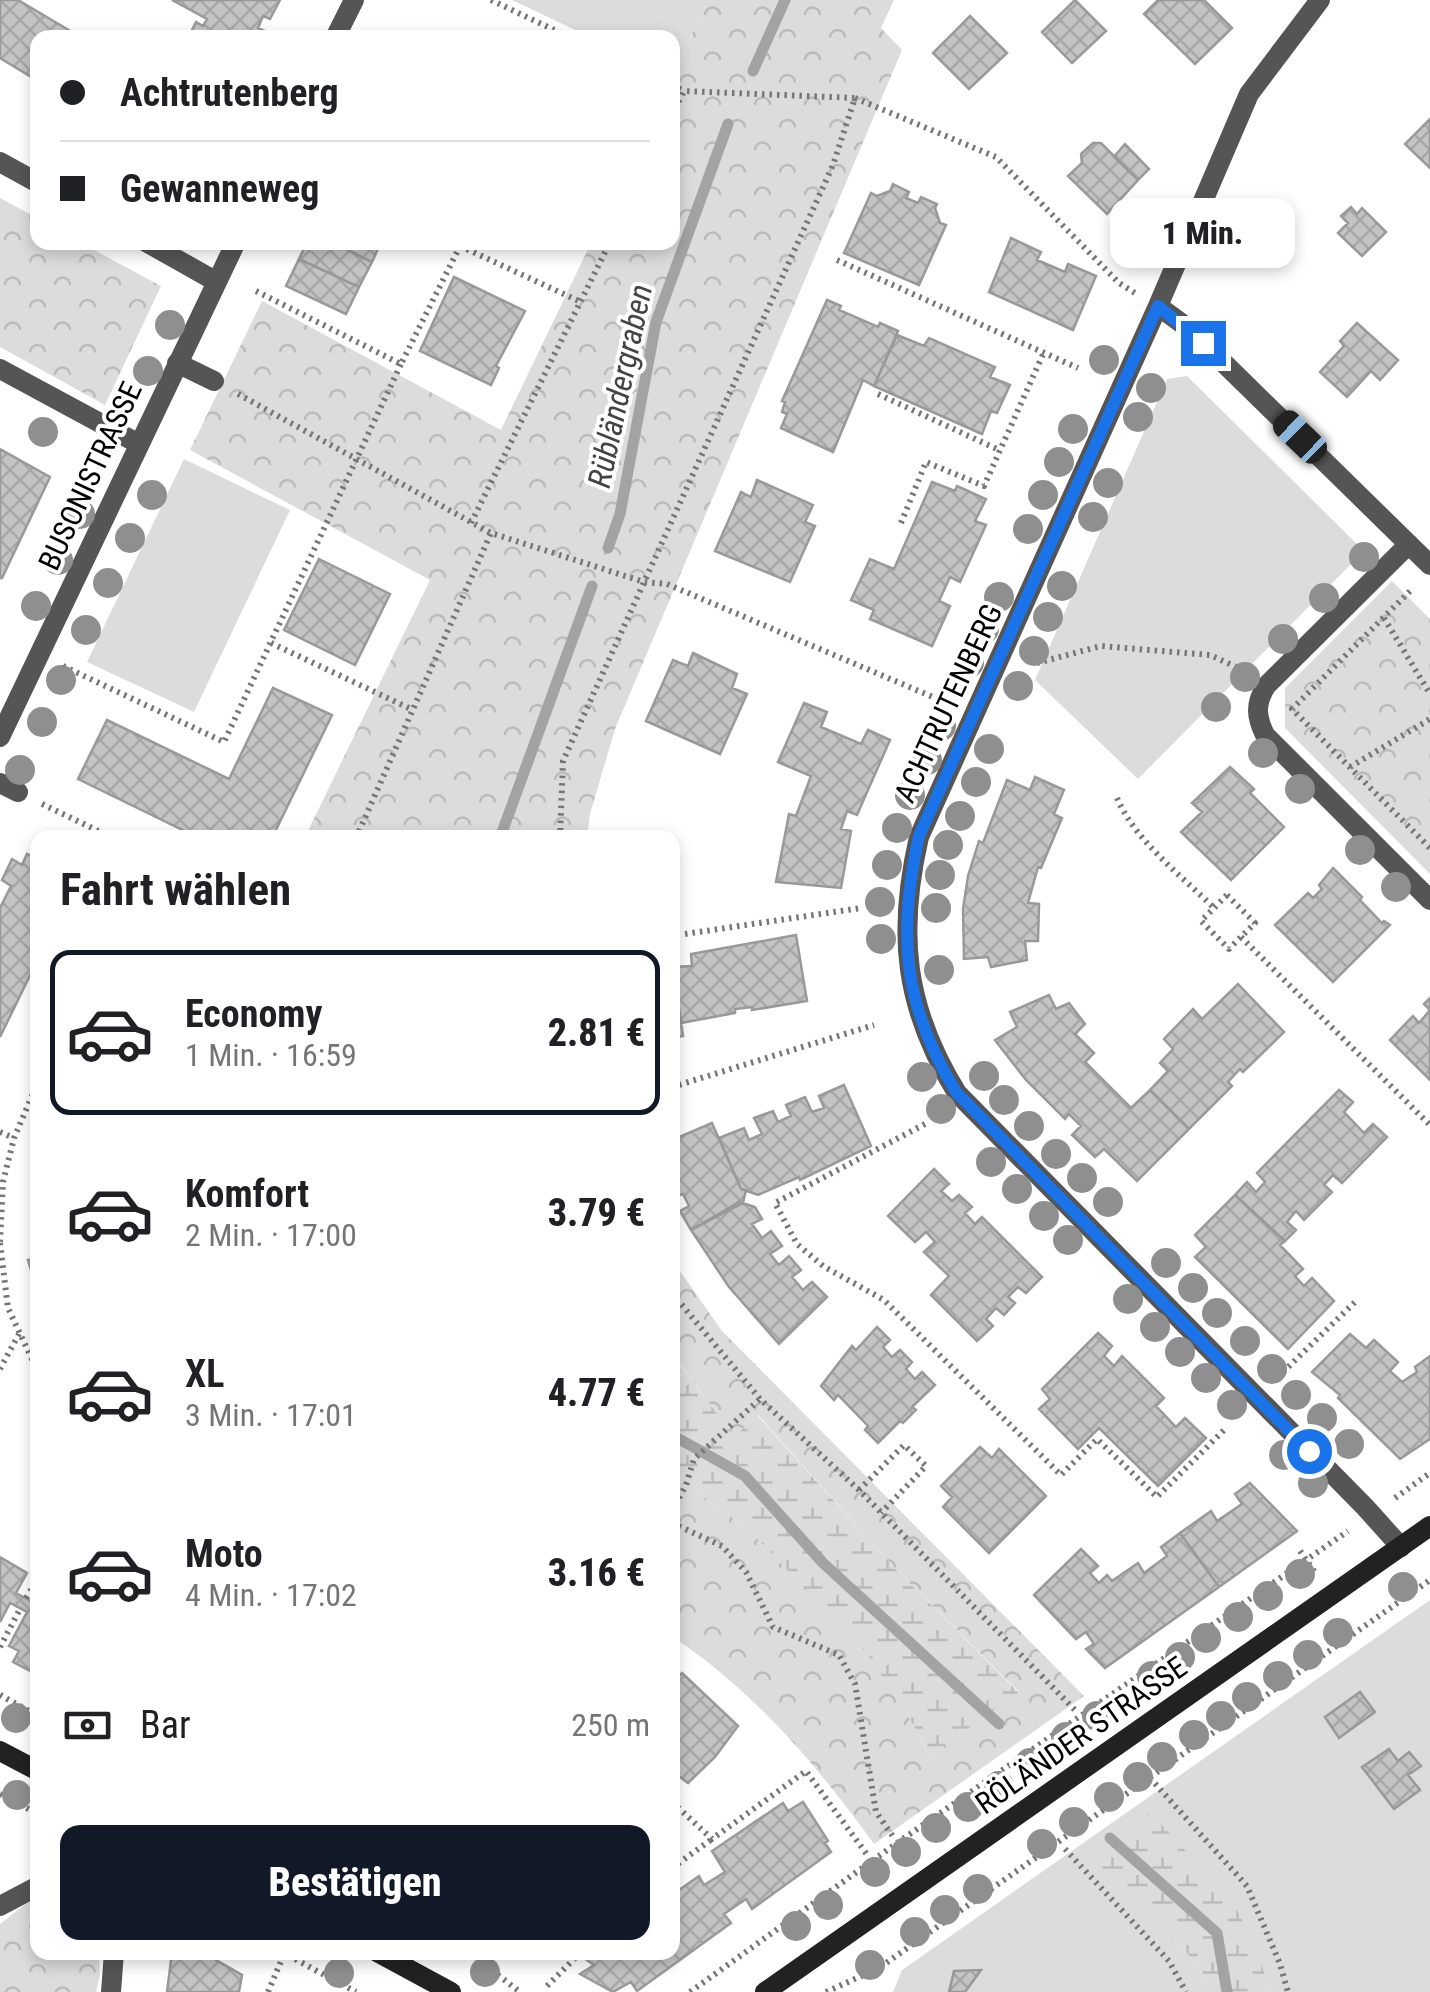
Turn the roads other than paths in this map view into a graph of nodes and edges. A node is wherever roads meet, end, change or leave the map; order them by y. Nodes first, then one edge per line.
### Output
1 (354, 0) edge
2 (1320, 0) edge
3 (340, 30) edge
4 (0, 162) edge
5 (30, 178) edge
6 (160, 250) edge
7 (232, 250) edge
8 (216, 282) junction
9 (1158, 306) junction
10 (177, 363) junction
11 (0, 369) edge
12 (214, 380) road end
13 (139, 444) junction
14 (1409, 544) junction
15 (1430, 564) edge
16 (0, 736) edge
17 (1430, 900) edge
18 (1430, 1526) edge
19 (1400, 1547) junction
20 (0, 1751) edge
21 (30, 1766) edge
22 (30, 1890) edge
23 (0, 1906) edge
24 (114, 1960) edge
25 (392, 1960) edge
26 (112, 1992) edge
27 (451, 1992) edge
28 (765, 1992) edge

1 - 3 street
2 - 9 street, ACHTRUTENBERG
4 - 5 street
6 - 8 street
7 - 8 street, BUSONISTRASSE
8 - 10 street, BUSONISTRASSE
9 - 14 street
9 - 19 street, ACHTRUTENBERG
10 - 12 street
10 - 13 street, BUSONISTRASSE
11 - 13 street
13 - 16 street, BUSONISTRASSE
14 - 15 street
14 - 17 street
18 - 19 street, RÖLÄNDER STRASSE
19 - 28 street, RÖLÄNDER STRASSE
20 - 21 street
22 - 23 street
24 - 26 street
25 - 27 street

